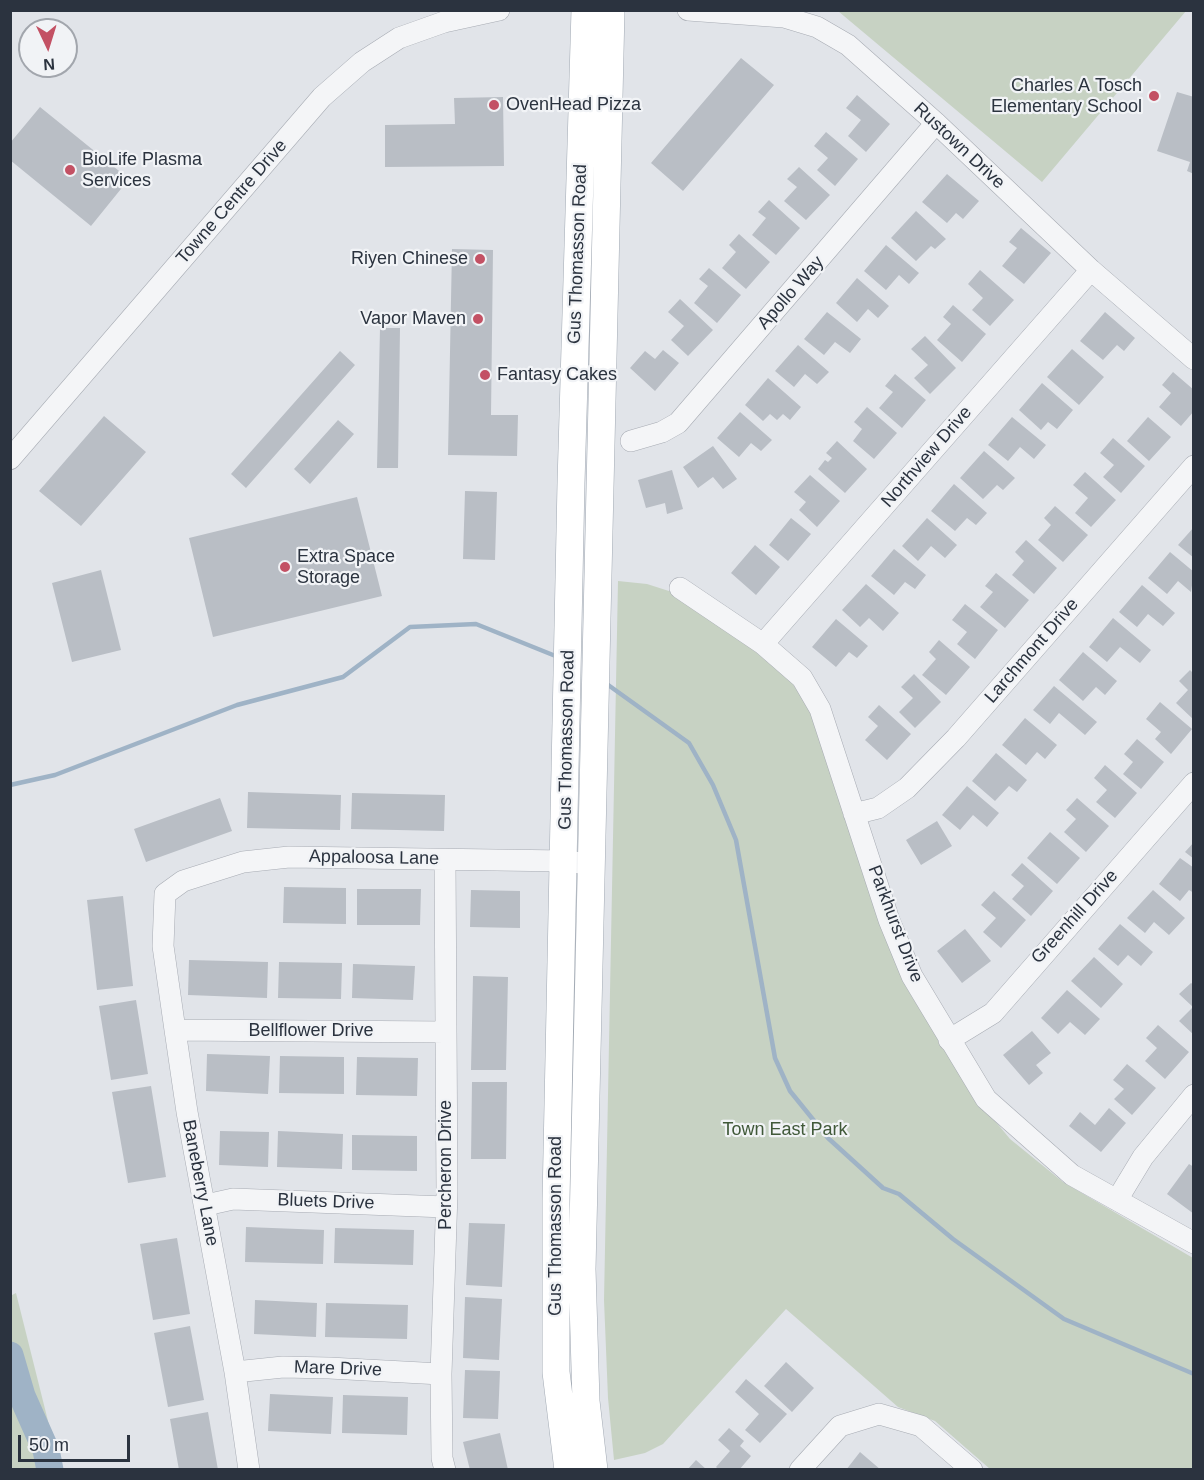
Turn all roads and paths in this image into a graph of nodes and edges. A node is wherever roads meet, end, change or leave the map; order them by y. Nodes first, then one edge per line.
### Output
1 (499, 10) edge
2 (585, 10) edge
3 (612, 10) edge
4 (688, 10) edge
5 (936, 123) junction
6 (1091, 270) junction
7 (576, 330) junction
8 (603, 331) junction
9 (1194, 359) edge
10 (631, 441) dead end
11 (10, 459) edge
12 (1194, 466) edge
13 (680, 588) dead end
14 (763, 644) junction
15 (1194, 783) edge
16 (854, 814) junction
17 (445, 860) junction
18 (577, 862) junction
19 (165, 894) joint
20 (175, 1030) junction
21 (446, 1032) junction
22 (949, 1040) junction
23 (1194, 1095) edge
24 (1117, 1200) junction
25 (206, 1205) junction
26 (447, 1207) junction
27 (1194, 1243) edge
28 (235, 1372) junction
29 (441, 1374) junction
30 (249, 1470) edge
31 (444, 1470) edge
32 (567, 1470) edge
33 (594, 1470) edge
34 (800, 1470) edge
35 (972, 1470) edge

1 - 11 street, Towne Centre Drive
2 - 7 main road, Gus Thomasson Road
3 - 8 main road, Gus Thomasson Road
4 - 5 street, Rustown Drive
5 - 6 street, Rustown Drive
5 - 10 street, Apollo Way
6 - 9 street, Rustown Drive
6 - 14 street, Northview Drive
7 - 8 main road
7 - 18 main road, Gus Thomasson Road
8 - 18 main road, Gus Thomasson Road
12 - 16 street, Larchmont Drive
13 - 14 street, Parkhurst Drive
14 - 16 street, Parkhurst Drive
15 - 22 street, Greenhill Drive
16 - 22 street, Parkhurst Drive
17 - 18 street, Appaloosa Lane
17 - 19 street, Appaloosa Lane
17 - 21 street, Percheron Drive
18 - 32 main road, Gus Thomasson Road
18 - 33 main road, Gus Thomasson Road
19 - 20 street, Baneberry Lane
20 - 21 street, Bellflower Drive
20 - 25 street, Baneberry Lane
21 - 26 street, Percheron Drive
22 - 24 street, Parkhurst Drive
23 - 24 street
24 - 27 street, Parkhurst Drive
25 - 26 street, Bluets Drive
25 - 28 street, Baneberry Lane
26 - 29 street, Percheron Drive
28 - 29 street, Mare Drive
28 - 30 street, Baneberry Lane
29 - 31 street, Percheron Drive
34 - 35 street

